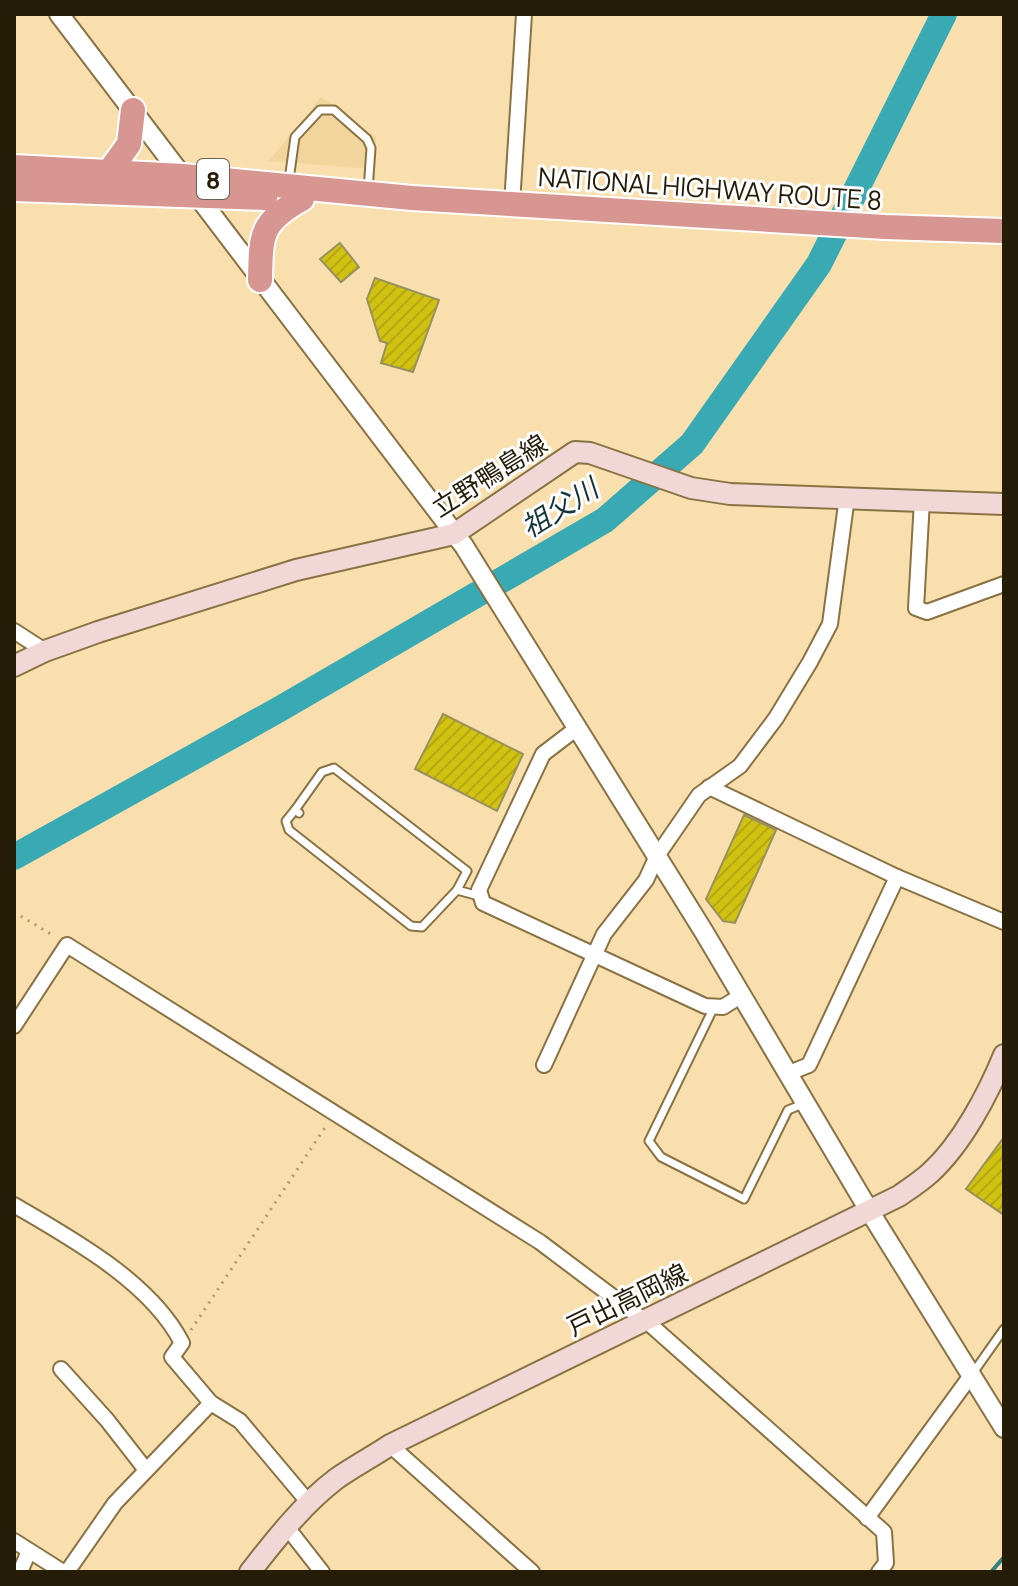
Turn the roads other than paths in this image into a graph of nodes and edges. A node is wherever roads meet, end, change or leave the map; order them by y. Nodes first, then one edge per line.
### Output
1 (59, 14) edge
2 (524, 14) edge
3 (133, 110) junction
4 (14, 167) edge
5 (108, 173) junction
6 (183, 176) junction
7 (14, 189) edge
8 (295, 192) junction
9 (368, 194) junction
10 (200, 197) junction
11 (412, 198) junction
12 (512, 204) junction
13 (1004, 231) edge
14 (260, 280) junction
15 (847, 497) junction
16 (922, 500) junction
17 (1004, 504) edge
18 (459, 540) junction
19 (1004, 584) edge
20 (14, 631) edge
21 (45, 651) junction
22 (14, 666) edge
23 (577, 728) junction
24 (709, 787) junction
25 (657, 856) junction
26 (897, 877) junction
27 (457, 890) junction
28 (479, 896) junction
29 (1004, 922) edge
30 (594, 953) junction
31 (742, 995) junction
32 (714, 1007) junction
33 (14, 1026) edge
34 (1004, 1055) edge
35 (544, 1065) dead end
36 (789, 1073) junction
37 (657, 1100) dead end
38 (806, 1102) junction
39 (667, 1105) junction
40 (14, 1205) edge
41 (870, 1212) junction
42 (643, 1319) junction
43 (1004, 1329) edge
44 (61, 1369) dead end
45 (972, 1374) junction
46 (211, 1403) junction
47 (1004, 1428) edge
48 (390, 1445) junction
49 (146, 1470) junction
50 (309, 1503) junction
51 (867, 1518) junction
52 (286, 1526) junction
53 (14, 1541) edge
54 (29, 1551) junction
55 (20, 1572) edge
56 (65, 1572) edge
57 (250, 1572) edge
58 (322, 1572) edge
59 (532, 1572) edge
60 (879, 1572) edge

1 - 3 street
2 - 12 street
3 - 5 highway
3 - 6 street
4 - 5 highway, NATIONAL HIGHWAY ROUTE 8 / 8
5 - 6 highway, NATIONAL HIGHWAY ROUTE 8 / 8
6 - 8 highway, NATIONAL HIGHWAY ROUTE 8 / 8
6 - 10 street
7 - 10 highway, NATIONAL HIGHWAY ROUTE 8 / 8
8 - 9 highway, NATIONAL HIGHWAY ROUTE 8 / 8
8 - 9 lane
8 - 10 highway, NATIONAL HIGHWAY ROUTE 8 / 8
8 - 11 highway, NATIONAL HIGHWAY ROUTE 8 / 8
8 - 14 highway
9 - 11 highway, NATIONAL HIGHWAY ROUTE 8 / 8
10 - 14 street
11 - 12 highway, NATIONAL HIGHWAY ROUTE 8 / 8
12 - 13 highway, NATIONAL HIGHWAY ROUTE 8 / 8
14 - 18 street
15 - 16 main road, 立野鴨島線
15 - 18 main road, 立野鴨島線
15 - 24 street
16 - 17 main road, 立野鴨島線
16 - 19 street
18 - 21 main road, 立野鴨島線
18 - 23 street
20 - 21 street
21 - 22 main road, 立野鴨島線
23 - 25 street
23 - 28 street
24 - 25 street
24 - 26 street
25 - 30 street
25 - 31 street
26 - 29 street
26 - 36 street
27 - 27 lane
27 - 28 lane
28 - 30 street
30 - 32 street
30 - 35 street
31 - 32 street
31 - 36 street
32 - 39 lane
33 - 42 street
34 - 41 main road, 戸出高岡線
36 - 38 street
37 - 39 lane
38 - 39 lane
38 - 41 street
40 - 46 street
41 - 42 main road, 戸出高岡線
41 - 45 street
42 - 48 main road, 戸出高岡線
42 - 51 street
43 - 45 lane
44 - 49 street
45 - 47 street
45 - 51 street
46 - 49 street
46 - 50 street
48 - 50 main road, 戸出高岡線
48 - 59 street
49 - 56 street
50 - 52 main road, 戸出高岡線
51 - 60 street
52 - 57 main road, 戸出高岡線
52 - 58 street
53 - 54 street
54 - 55 street
54 - 56 street

